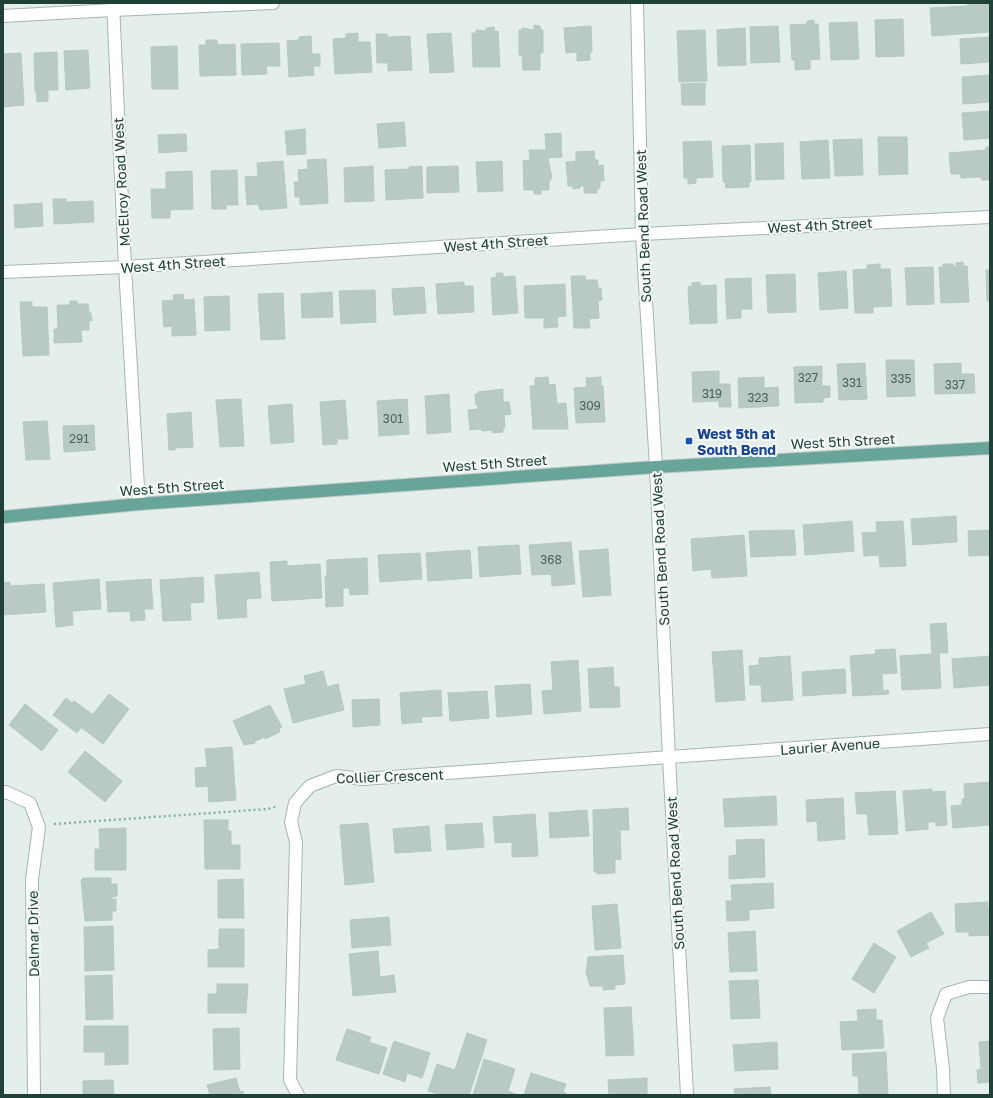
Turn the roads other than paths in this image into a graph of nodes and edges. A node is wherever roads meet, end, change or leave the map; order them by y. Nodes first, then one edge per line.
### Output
1 (273, 3) edge
2 (637, 3) edge
3 (113, 6) edge
4 (3, 16) edge
5 (990, 217) edge
6 (642, 234) junction
7 (125, 267) junction
8 (3, 272) edge
9 (990, 448) edge
10 (656, 467) junction
11 (139, 504) junction
12 (3, 517) edge
13 (990, 734) edge
14 (669, 758) junction
15 (3, 793) edge
16 (990, 987) edge
17 (34, 1095) edge
18 (298, 1095) edge
19 (687, 1095) edge
20 (944, 1095) edge

1 - 3 street
2 - 6 street, South Bend Road West
3 - 4 street
3 - 7 street, McElroy Road West
5 - 6 street, West 4th Street
6 - 7 street, West 4th Street
6 - 10 street, South Bend Road West
7 - 8 street, West 4th Street
7 - 11 street, McElroy Road West
9 - 10 main road, West 5th Street
10 - 11 main road, West 5th Street
10 - 14 street, South Bend Road West
11 - 12 main road, West 5th Street
13 - 14 street, Laurier Avenue
14 - 18 street, Collier Crescent
14 - 19 street, South Bend Road West
15 - 17 street, Delmar Drive
16 - 20 street

